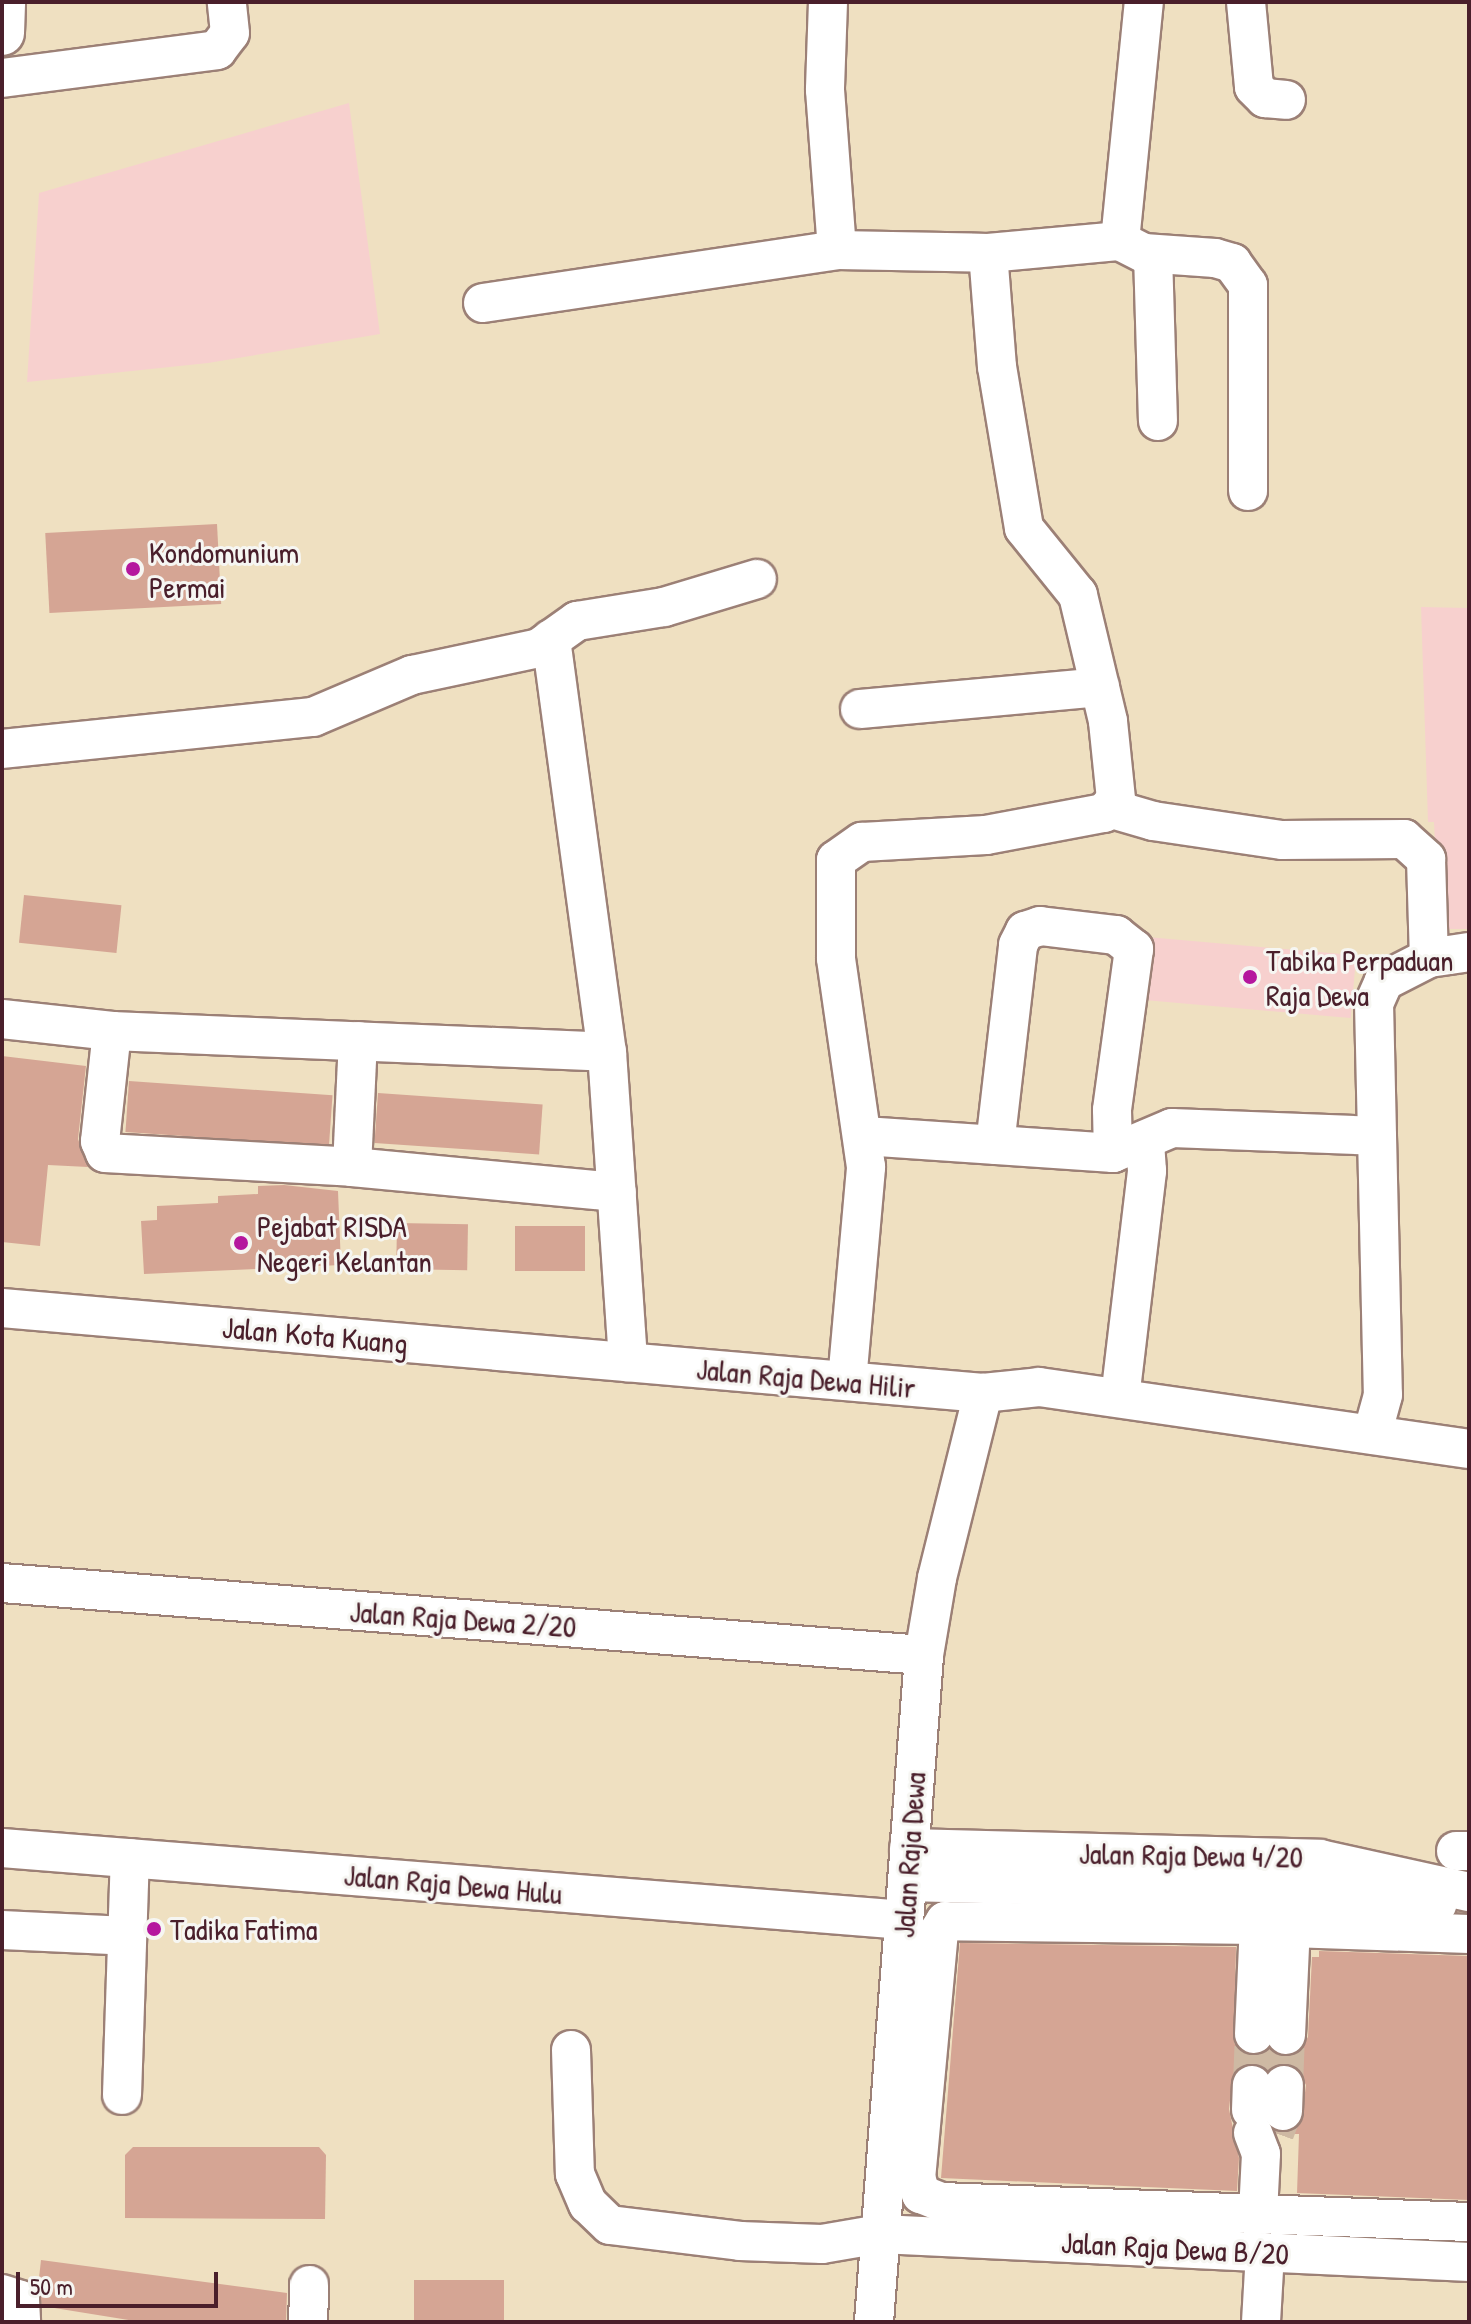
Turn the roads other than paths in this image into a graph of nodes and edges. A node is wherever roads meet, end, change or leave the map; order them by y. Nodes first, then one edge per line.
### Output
1 (3, 2) edge
2 (227, 2) edge
3 (828, 2) edge
4 (1144, 2) edge
5 (1246, 2) edge
6 (2, 33) edge
7 (2, 78) edge
8 (1286, 100) dead end
9 (1137, 248) junction
10 (837, 250) junction
11 (988, 253) junction
12 (483, 303) dead end
13 (1158, 421) dead end
14 (1248, 491) dead end
15 (757, 579) dead end
16 (551, 639) junction
17 (1100, 687) junction
18 (860, 709) dead end
19 (2, 749) edge
20 (1112, 809) junction
21 (1469, 952) edge
22 (1429, 958) junction
23 (2, 1019) edge
24 (112, 1031) junction
25 (358, 1041) junction
26 (607, 1052) junction
27 (864, 1136) junction
28 (1377, 1136) junction
29 (995, 1145) junction
30 (1129, 1147) junction
31 (352, 1167) junction
32 (617, 1192) junction
33 (2, 1308) edge
34 (628, 1362) junction
35 (847, 1381) junction
36 (983, 1393) junction
37 (1120, 1398) junction
38 (1372, 1435) junction
39 (1469, 1449) edge
40 (2, 1583) edge
41 (924, 1655) junction
42 (2, 1848) edge
43 (130, 1858) junction
44 (908, 1865) junction
45 (1276, 1892) junction
46 (1469, 1892) edge
47 (1469, 1901) edge
48 (904, 1920) junction
49 (2, 1930) edge
50 (1469, 1934) edge
51 (127, 1936) junction
52 (1270, 2034) tunnel mouth
53 (571, 2050) dead end
54 (122, 2095) dead end
55 (1266, 2116) tunnel mouth
56 (1258, 2214) junction
57 (1469, 2222) edge
58 (880, 2234) junction
59 (1265, 2252) junction
60 (1469, 2262) edge
61 (2, 2294) edge
62 (21, 2322) edge
63 (874, 2322) edge
64 (1261, 2322) edge

1 - 6 main road
2 - 7 street
3 - 10 street
4 - 9 street
5 - 8 street
9 - 11 street
9 - 13 street
9 - 14 street
10 - 11 street
10 - 12 street
11 - 17 street
15 - 16 street
16 - 19 street
16 - 26 street
17 - 18 street
17 - 20 street
20 - 22 street
20 - 27 street
21 - 22 street
22 - 28 street
23 - 24 street
24 - 25 street
24 - 31 street
25 - 26 street
25 - 31 street
26 - 32 street
27 - 29 street
27 - 35 street
28 - 30 street
28 - 38 street
29 - 30 street
29 - 30 street
30 - 37 street
31 - 32 street
32 - 34 street
33 - 34 street, Jalan Kota Kuang
34 - 35 street, Jalan Raja Dewa Hilir
35 - 36 street, Jalan Raja Dewa Hilir
36 - 37 street, Jalan Raja Dewa Hilir
36 - 41 street, Jalan Raja Dewa
37 - 38 street, Jalan Raja Dewa Hilir
38 - 39 street, Jalan Raja Dewa Hilir
40 - 41 street, Jalan Raja Dewa 2/20
41 - 44 street, Jalan Raja Dewa
42 - 43 street, Jalan Raja Dewa Hulu
43 - 48 street, Jalan Raja Dewa Hulu
43 - 51 street
44 - 45 street, Jalan Raja Dewa 4/20
44 - 48 street, Jalan Raja Dewa
45 - 46 street, Jalan Raja Dewa 4/20
45 - 47 street, Jalan Raja Dewa 4/20
45 - 50 street
45 - 52 street
45 - 56 street
48 - 58 street, Jalan Raja Dewa
49 - 51 street
51 - 54 street
53 - 58 street, Jalan Raja Dewa B/20
55 - 56 street
56 - 57 street
58 - 59 street, Jalan Raja Dewa B/20
58 - 63 street, Jalan Raja Dewa
59 - 60 street, Jalan Raja Dewa B/20
59 - 64 street
61 - 62 street

